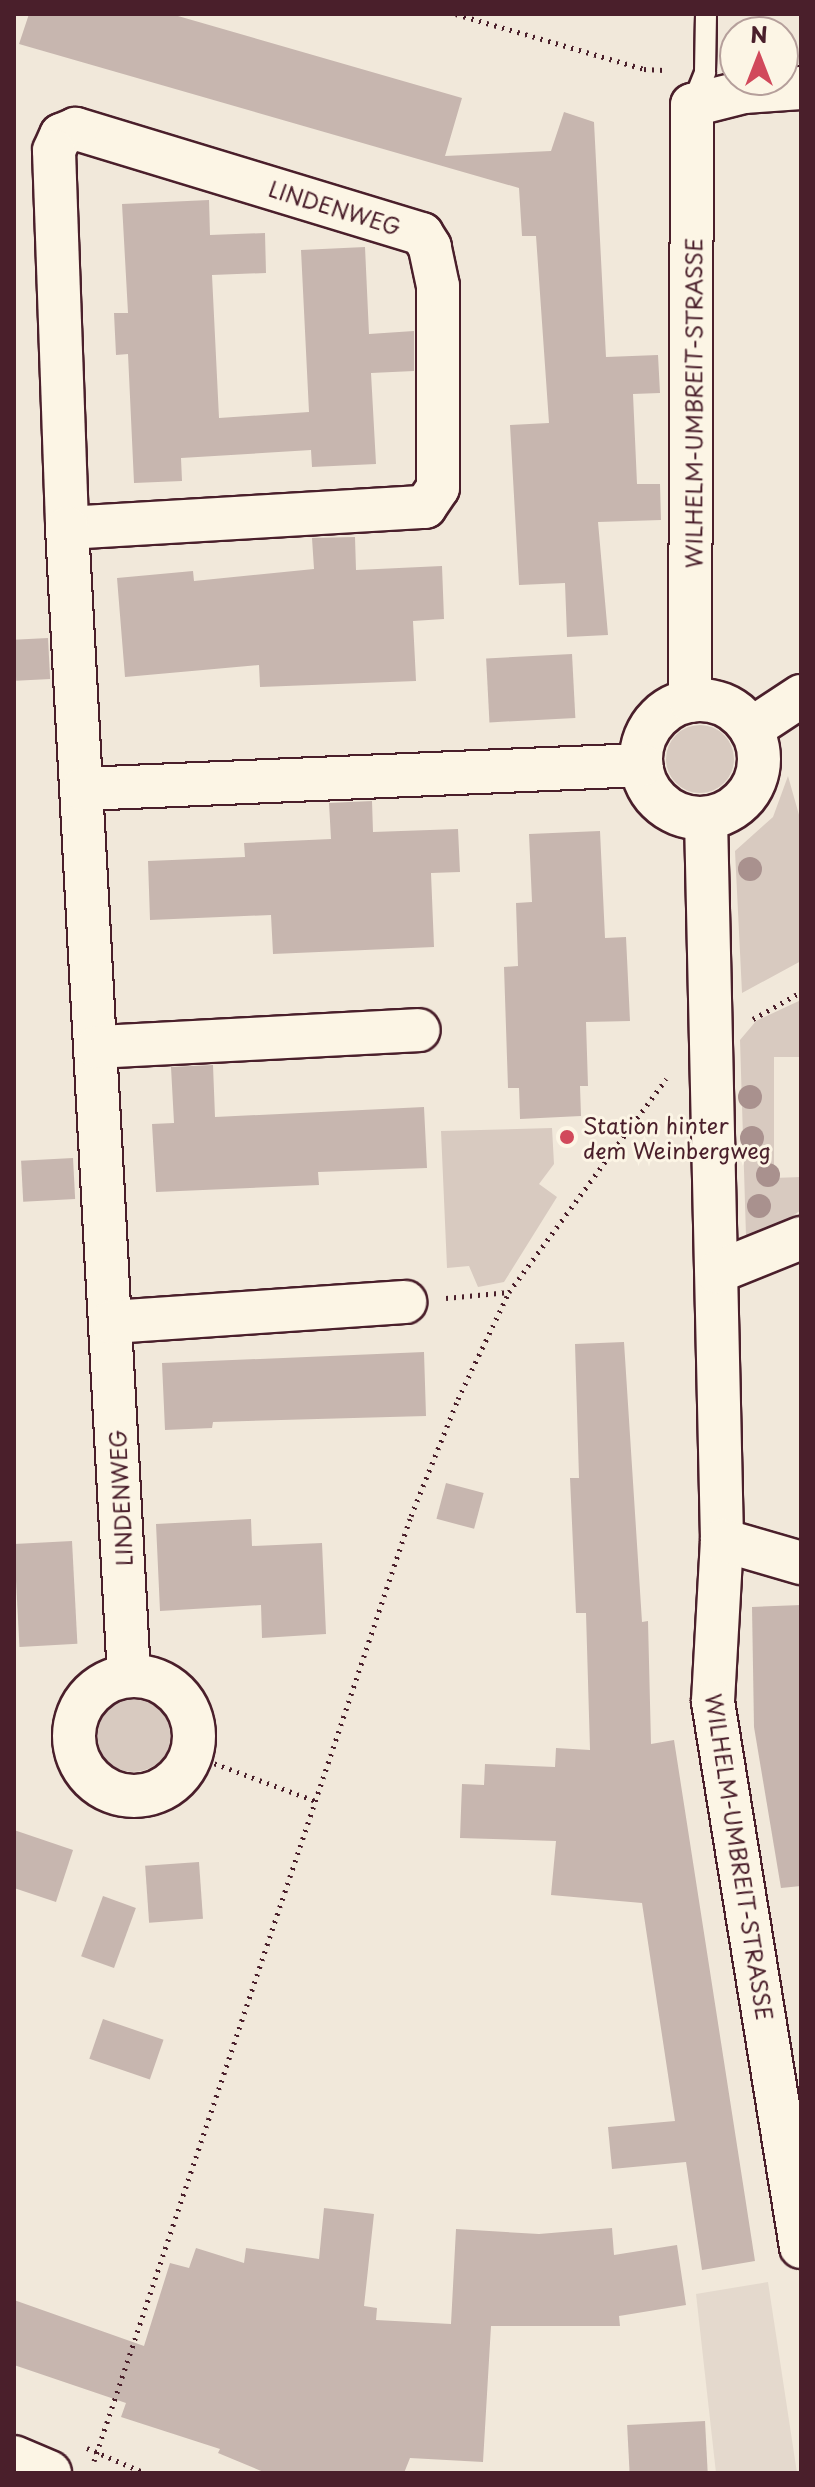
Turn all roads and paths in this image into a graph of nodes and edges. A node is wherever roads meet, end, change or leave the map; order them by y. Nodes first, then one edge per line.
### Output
1 (456, 14) edge
2 (706, 14) edge
3 (801, 88) edge
4 (698, 89) junction
5 (67, 528) junction
6 (801, 696) edge
7 (690, 701) junction
8 (751, 729) junction
9 (641, 765) junction
10 (83, 789) junction
11 (706, 818) junction
12 (419, 1030) dead end
13 (712, 1044) junction
14 (97, 1047) junction
15 (801, 1238) edge
16 (717, 1272) junction
17 (509, 1292) junction
18 (405, 1302) joint
19 (111, 1322) junction
20 (722, 1540) junction
21 (801, 1563) edge
22 (129, 1675) junction
23 (192, 1755) junction
24 (316, 1801) junction
25 (801, 2247) edge
26 (14, 2458) edge
27 (49, 2473) edge
28 (90, 2473) edge

1 - 4 path
2 - 4 lane
3 - 4 street
4 - 7 street, WILHELM-UMBREIT-STRASSE
5 - 5 street, LINDENWEG
5 - 10 street, LINDENWEG
6 - 8 street
7 - 8 street
7 - 9 street
8 - 11 street
9 - 10 street
9 - 11 street
10 - 14 street, LINDENWEG
11 - 13 street, WILHELM-UMBREIT-STRASSE
12 - 14 street
13 - 16 street, WILHELM-UMBREIT-STRASSE
13 - 17 path
14 - 19 street, LINDENWEG
15 - 16 street
16 - 20 street, WILHELM-UMBREIT-STRASSE
17 - 18 path
17 - 24 path
18 - 19 street
19 - 22 street, LINDENWEG
20 - 21 street
20 - 25 street, WILHELM-UMBREIT-STRASSE
22 - 23 street
22 - 23 street
23 - 24 path
24 - 28 path
26 - 27 main road

